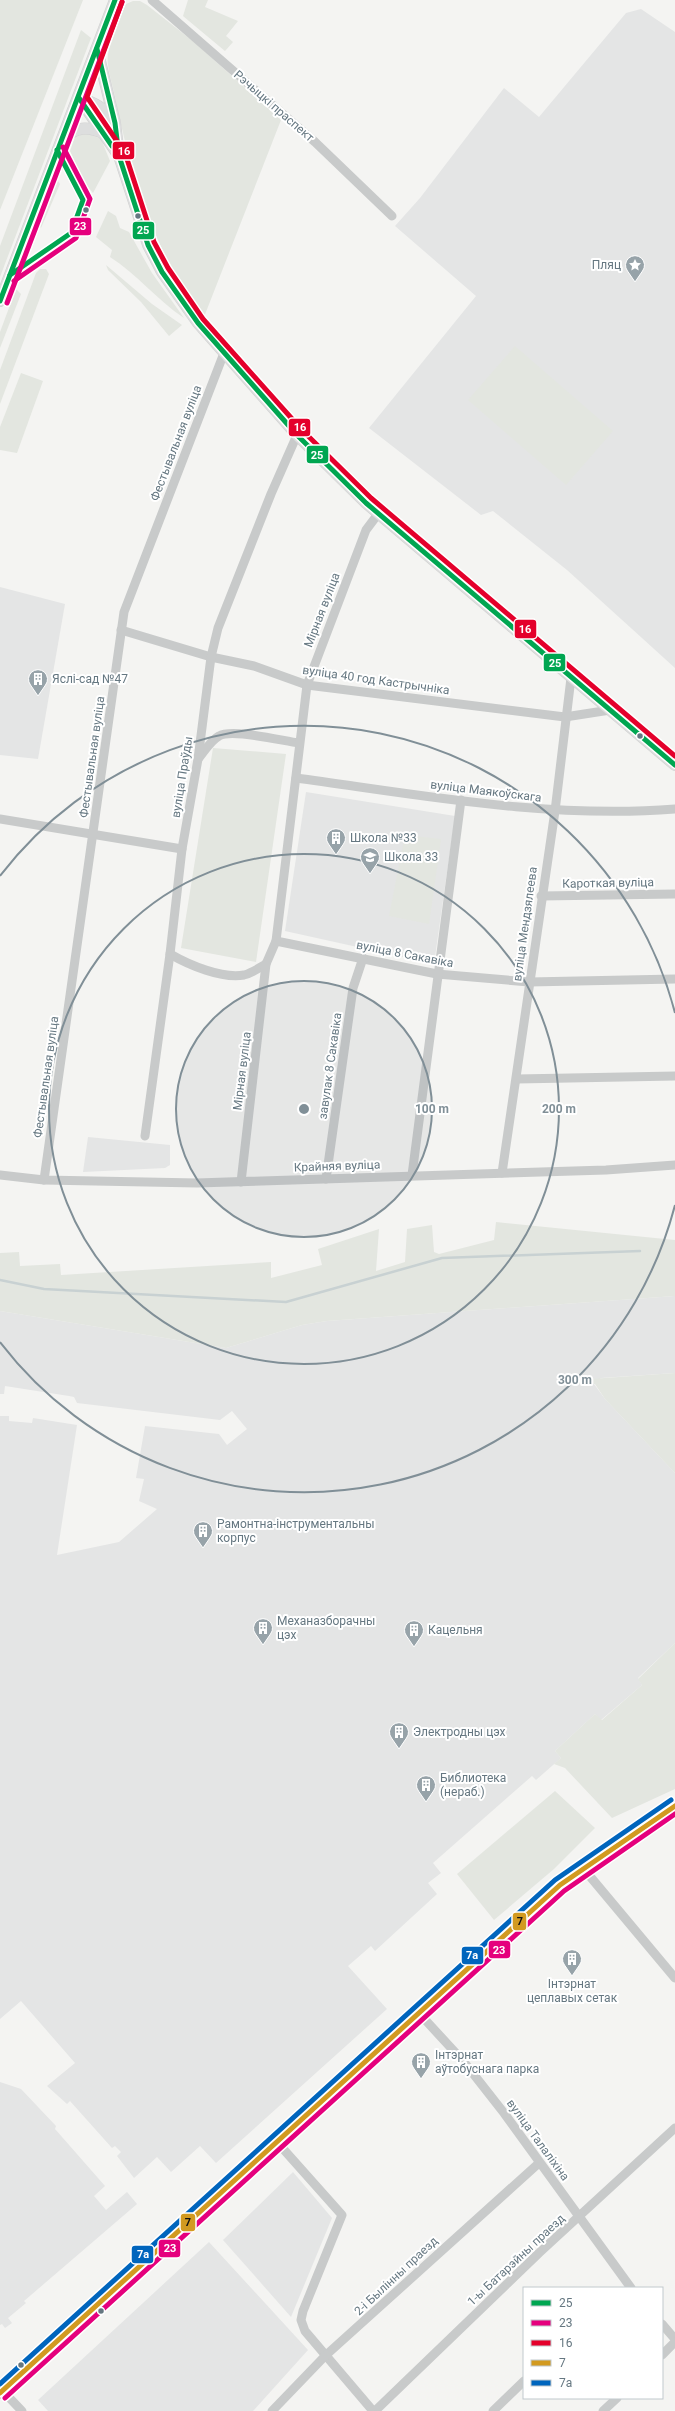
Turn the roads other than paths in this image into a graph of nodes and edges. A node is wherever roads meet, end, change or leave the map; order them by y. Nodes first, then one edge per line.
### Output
1 (115, 0) edge
2 (152, 0) edge
3 (97, 49) junction
4 (79, 98) junction
5 (115, 123) junction
6 (104, 134) junction
7 (60, 143) junction
8 (119, 156) junction
9 (392, 216) dead end
10 (0, 301) edge
11 (224, 353) junction
12 (297, 435) junction
13 (378, 514) junction
14 (121, 630) junction
15 (211, 656) junction
16 (571, 678) junction
17 (306, 685) junction
18 (610, 710) junction
19 (565, 717) junction
20 (299, 743) junction
21 (198, 759) junction
22 (675, 766) edge
23 (296, 778) junction
24 (461, 800) junction
25 (675, 809) edge
26 (555, 811) junction
27 (0, 819) edge
28 (93, 834) junction
29 (182, 849) junction
30 (675, 894) edge
31 (541, 896) junction
32 (276, 941) junction
33 (170, 954) junction
34 (363, 958) junction
35 (266, 964) junction
36 (437, 974) junction
37 (675, 978) edge
38 (529, 982) junction
39 (675, 1076) edge
40 (517, 1079) junction
41 (144, 1136) dead end
42 (675, 1165) edge
43 (502, 1173) junction
44 (0, 1175) edge
45 (412, 1175) junction
46 (326, 1179) junction
47 (44, 1180) junction
48 (241, 1182) junction
49 (675, 1806) edge
50 (583, 1868) junction
51 (673, 1973) edge
52 (418, 2012) junction
53 (675, 2128) edge
54 (277, 2142) junction
55 (540, 2163) junction
56 (579, 2217) junction
57 (627, 2287) edge
58 (663, 2325) edge
59 (675, 2339) edge
60 (675, 2342) edge
61 (663, 2354) edge
62 (325, 2356) junction
63 (523, 2382) edge
64 (2, 2392) edge
65 (615, 2399) edge
66 (22, 2411) edge
67 (272, 2411) edge
68 (374, 2411) edge
69 (493, 2411) edge
70 (603, 2411) edge

1 - 3 main road
2 - 9 street, Рэчыцкі праспект
3 - 4 main road
3 - 5 main road
4 - 5 main road
4 - 6 main road
4 - 7 main road
5 - 8 main road
6 - 7 main road
6 - 8 main road
7 - 10 main road
8 - 11 main road
11 - 12 main road
11 - 14 street, Фестывальная вуліца
12 - 13 main road
12 - 15 street, вуліца Праўды
13 - 16 main road
13 - 17 street, Мірная вуліца
14 - 15 street, вуліца 40 год Кастрычніка
14 - 28 street, Фестывальная вуліца
15 - 17 street, вуліца 40 год Кастрычніка
15 - 21 street, вуліца Праўды
16 - 18 main road
16 - 19 street, вуліца Мендзялеева
17 - 19 street, вуліца 40 год Кастрычніка
17 - 20 street, Мірная вуліца
18 - 19 street, вуліца 40 год Кастрычніка
18 - 22 main road
19 - 26 street, вуліца Мендзялеева
20 - 21 street
20 - 23 street, Мірная вуліца
21 - 29 street, вуліца Праўды
23 - 24 street, вуліца Маякоўскага
23 - 32 street, Мірная вуліца
24 - 26 street, вуліца Маякоўскага
24 - 36 street
25 - 26 street, вуліца Маякоўскага
26 - 31 street, вуліца Мендзялеева
27 - 28 street
28 - 29 street
28 - 47 street, Фестывальная вуліца
29 - 33 street, вуліца Праўды
30 - 31 street, Кароткая вуліца
31 - 38 street, вуліца Мендзялеева
32 - 34 street, вуліца 8 Сакавіка
32 - 35 street, Мірная вуліца
33 - 35 street
33 - 41 street, вуліца Праўды
34 - 36 street, вуліца 8 Сакавіка
34 - 46 street, завулак 8 Сакавіка
35 - 48 street, Мірная вуліца
36 - 38 street, вуліца 8 Сакавіка
36 - 45 street
37 - 38 street, вуліца 8 Сакавіка
38 - 40 street, вуліца Мендзялеева
39 - 40 street
40 - 43 street, вуліца Мендзялеева
42 - 43 street, Крайняя вуліца
43 - 45 street, Крайняя вуліца
44 - 47 street, Крайняя вуліца
45 - 46 street, Крайняя вуліца
46 - 48 street, Крайняя вуліца
47 - 48 street, Крайняя вуліца
49 - 50 main road
50 - 51 street
50 - 52 main road
52 - 54 main road
52 - 55 street, вуліца Талаліхіна
53 - 56 street, 1-ы Батарэйны праезд
54 - 62 street
54 - 64 main road
55 - 56 street, вуліца Талаліхіна
55 - 62 street, 2-і Былінны праезд
56 - 57 street, вуліца Талаліхіна
56 - 68 street, 1-ы Батарэйны праезд
58 - 59 street
60 - 61 street
62 - 67 street, 2-і Былінны праезд
62 - 68 street
63 - 69 street
64 - 66 street
65 - 70 street

